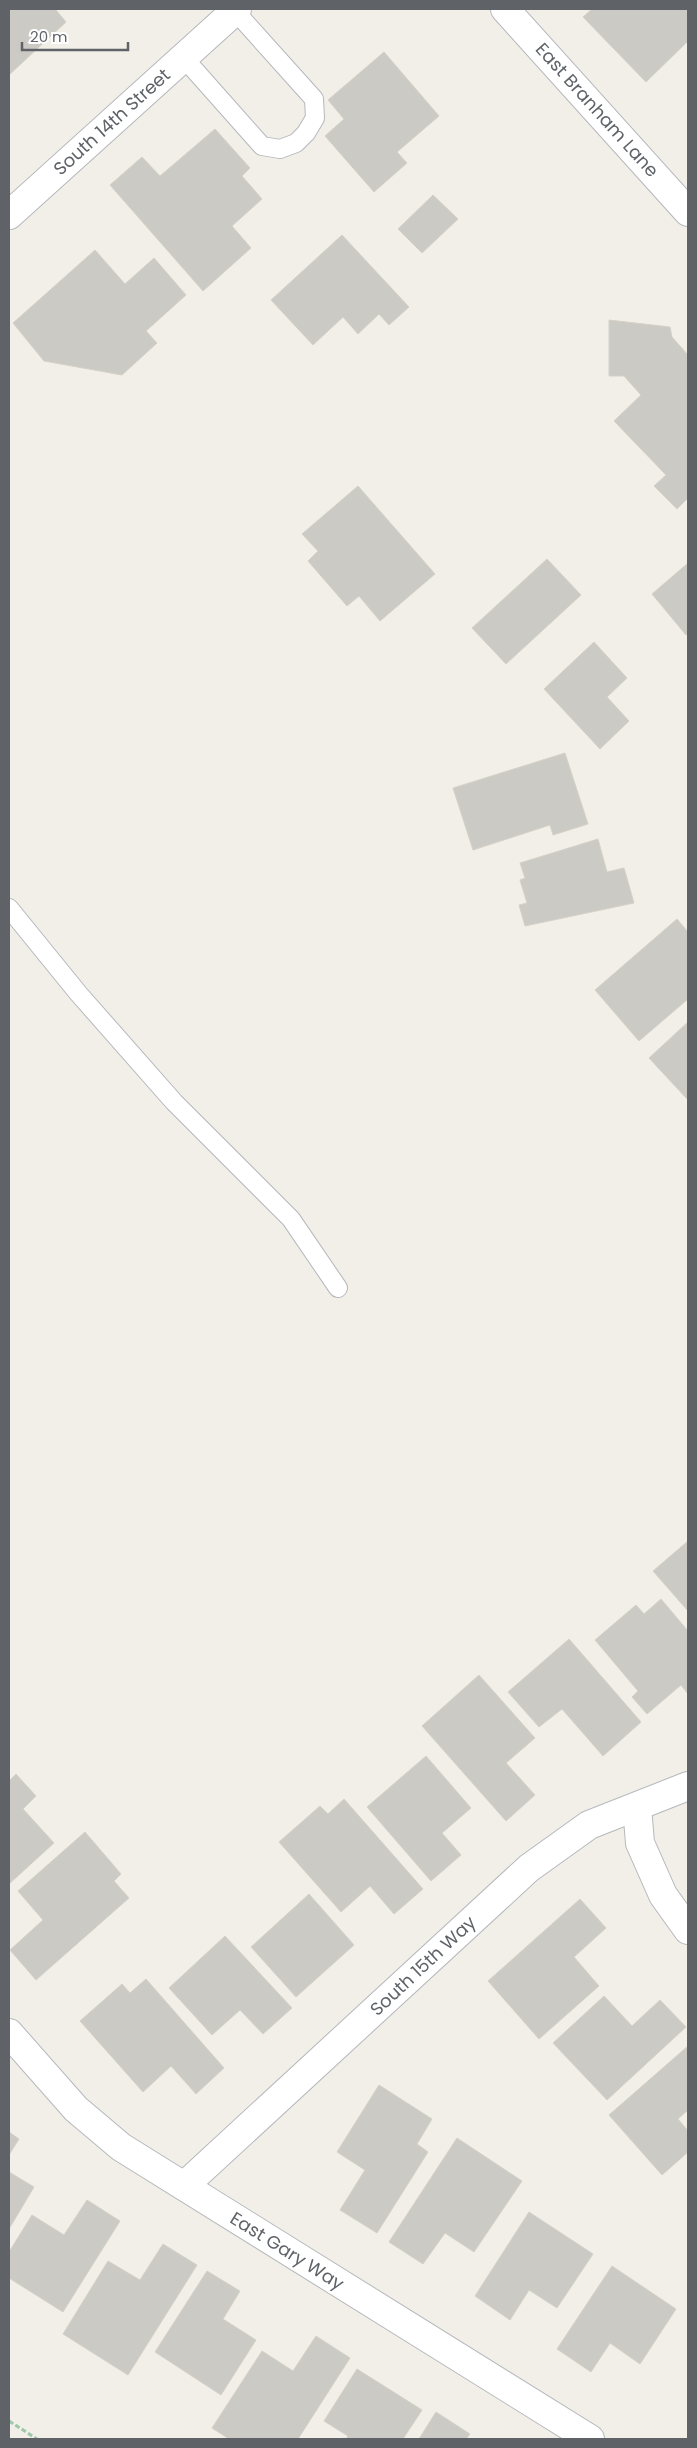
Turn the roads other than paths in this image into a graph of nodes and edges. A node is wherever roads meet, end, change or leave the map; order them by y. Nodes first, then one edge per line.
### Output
1 (505, 9) edge
2 (236, 10) edge
3 (183, 57) junction
4 (688, 212) edge
5 (9, 215) edge
6 (9, 908) edge
7 (338, 1288) dead end
8 (688, 1786) edge
9 (637, 1807) junction
10 (688, 1930) edge
11 (9, 2033) edge
12 (184, 2186) junction
13 (590, 2439) edge

1 - 4 street, East Branham Lane
2 - 3 street, South 14th Street
2 - 3 lane
3 - 5 street, South 14th Street
6 - 7 lane
8 - 9 street, South 15th Way
9 - 10 street
9 - 12 street, South 15th Way
11 - 12 street, East Gary Way
12 - 13 street, East Gary Way

